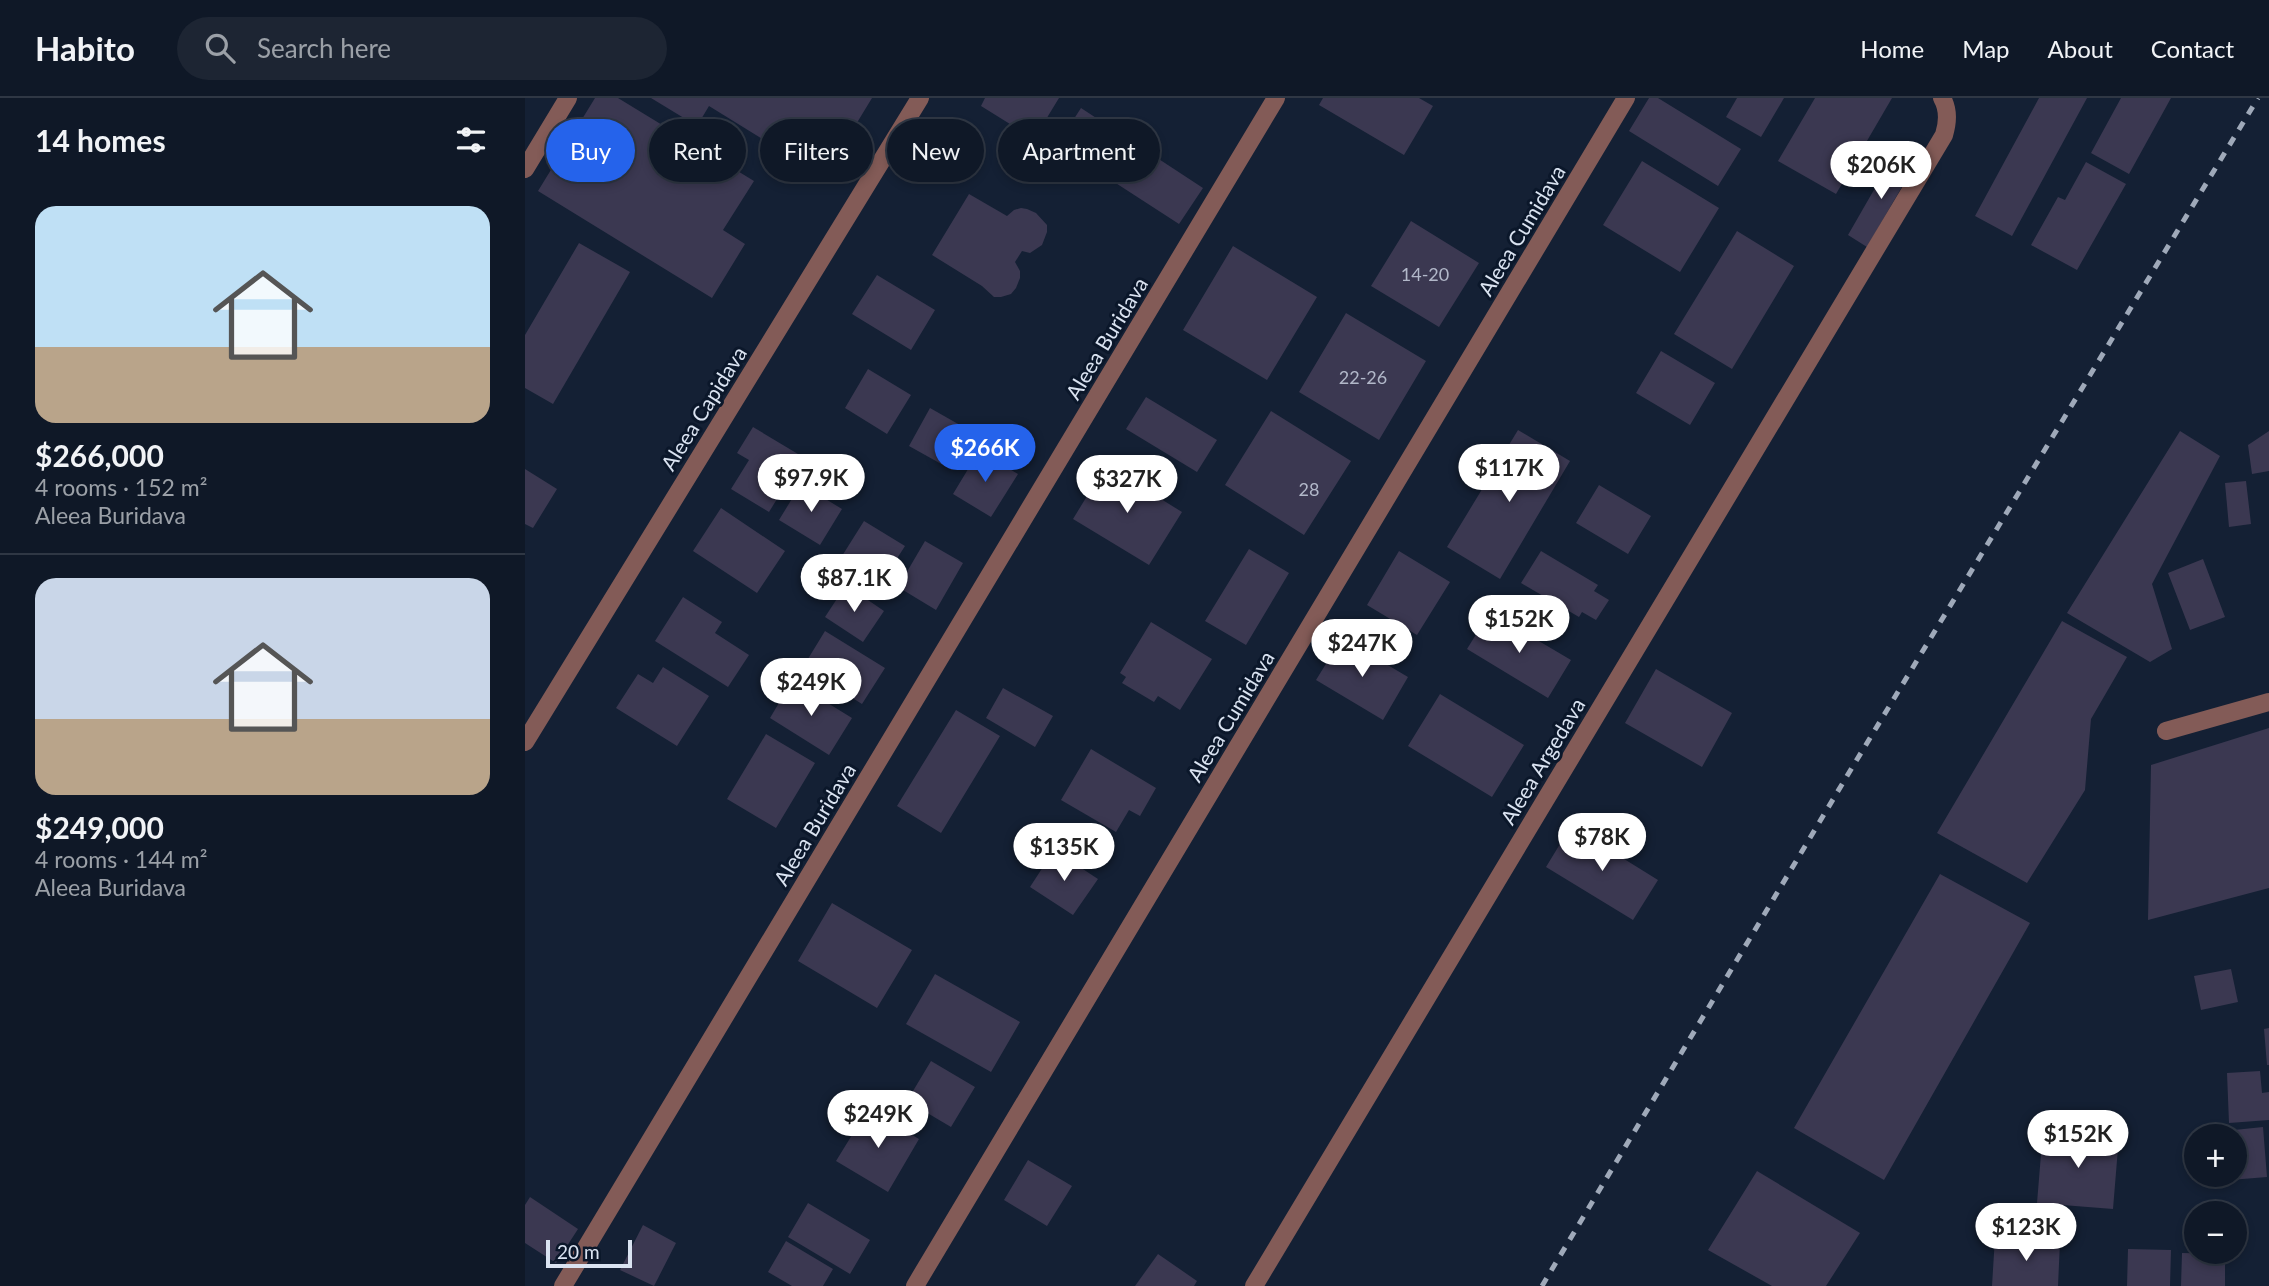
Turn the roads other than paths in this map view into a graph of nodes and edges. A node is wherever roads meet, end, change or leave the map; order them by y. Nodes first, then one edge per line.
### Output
1 (568, 98) edge
2 (920, 98) edge
3 (1276, 98) edge
4 (1626, 98) edge
5 (1944, 105) edge
6 (525, 169) edge
7 (2269, 702) edge
8 (2166, 731) dead end
9 (525, 742) edge
10 (563, 1286) edge
11 (915, 1286) edge
12 (1254, 1286) edge

1 - 6 street
2 - 9 street, Aleea Capidava
3 - 10 street, Aleea Buridava
4 - 11 street, Aleea Cumidava
5 - 12 street, Aleea Argedava
7 - 8 street

